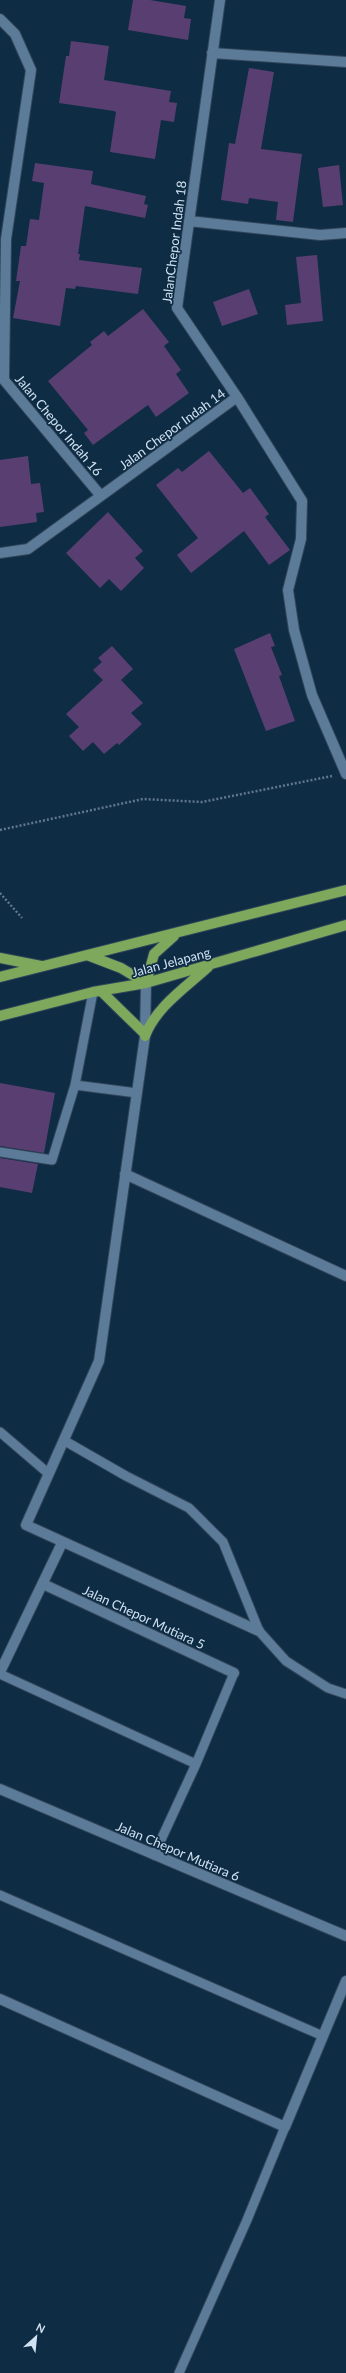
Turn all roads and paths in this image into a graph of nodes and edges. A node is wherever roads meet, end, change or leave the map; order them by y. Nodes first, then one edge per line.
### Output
1 (220, 0) edge
2 (0, 19) edge
3 (212, 53) junction
4 (346, 62) edge
5 (189, 221) junction
6 (346, 233) edge
7 (2, 380) edge
8 (237, 397) junction
9 (101, 496) junction
10 (0, 553) edge
11 (346, 774) edge
12 (0, 830) edge
13 (346, 890) edge
14 (0, 893) edge
15 (22, 918) dead end
16 (346, 925) edge
17 (177, 934) junction
18 (87, 955) junction
19 (0, 958) edge
20 (211, 964) junction
21 (43, 966) junction
22 (0, 977) edge
23 (146, 983) junction
24 (97, 992) junction
25 (0, 1016) edge
26 (145, 1035) junction
27 (75, 1085) junction
28 (137, 1093) junction
29 (0, 1152) edge
30 (126, 1174) junction
31 (346, 1276) edge
32 (0, 1432) edge
33 (65, 1441) junction
34 (49, 1474) junction
35 (62, 1543) junction
36 (43, 1584) junction
37 (259, 1631) junction
38 (234, 1672) joint
39 (0, 1673) edge
40 (346, 1694) edge
41 (196, 1764) junction
42 (0, 1789) edge
43 (154, 1855) junction
44 (0, 1895) edge
45 (346, 1936) edge
46 (346, 1981) edge
47 (0, 1999) edge
48 (323, 2036) junction
49 (285, 2127) junction
50 (179, 2373) edge

1 - 3 street, JalanChepor Indah 18
2 - 7 street, Jalan Chepor Indah 16
3 - 4 street
3 - 5 street, JalanChepor Indah 18
5 - 6 street
5 - 8 street, JalanChepor Indah 18
7 - 9 street, Jalan Chepor Indah 16
8 - 9 street, Jalan Chepor Indah 14
8 - 11 street, JalanChepor Indah 18
9 - 10 street, Jalan Chepor Indah 14
11 - 12 path
13 - 17 main road, Jalan Jelapang
14 - 15 path
16 - 20 main road, Jalan Jelapang
17 - 18 main road, Jalan Jelapang
17 - 23 main road
18 - 21 main road, Jalan Jelapang
18 - 23 main road
19 - 21 main road
20 - 23 main road, Jalan Jelapang
20 - 26 main road
21 - 22 main road, Jalan Jelapang
23 - 24 main road, Jalan Jelapang
23 - 26 street
24 - 25 main road, Jalan Jelapang
24 - 26 main road
24 - 27 lane
26 - 28 street
27 - 28 lane
27 - 29 lane
28 - 30 street
30 - 31 street
30 - 33 street
32 - 34 lane
33 - 34 street
33 - 37 lane
34 - 35 street
35 - 36 street
35 - 37 street
36 - 38 street, Jalan Chepor Mutiara 5
36 - 39 street
37 - 40 lane
38 - 41 lane
39 - 41 lane
41 - 43 lane
42 - 43 street, Jalan Chepor Mutiara 6
43 - 45 street, Jalan Chepor Mutiara 6
44 - 48 lane
46 - 48 street
47 - 49 street
48 - 49 street
49 - 50 lane

